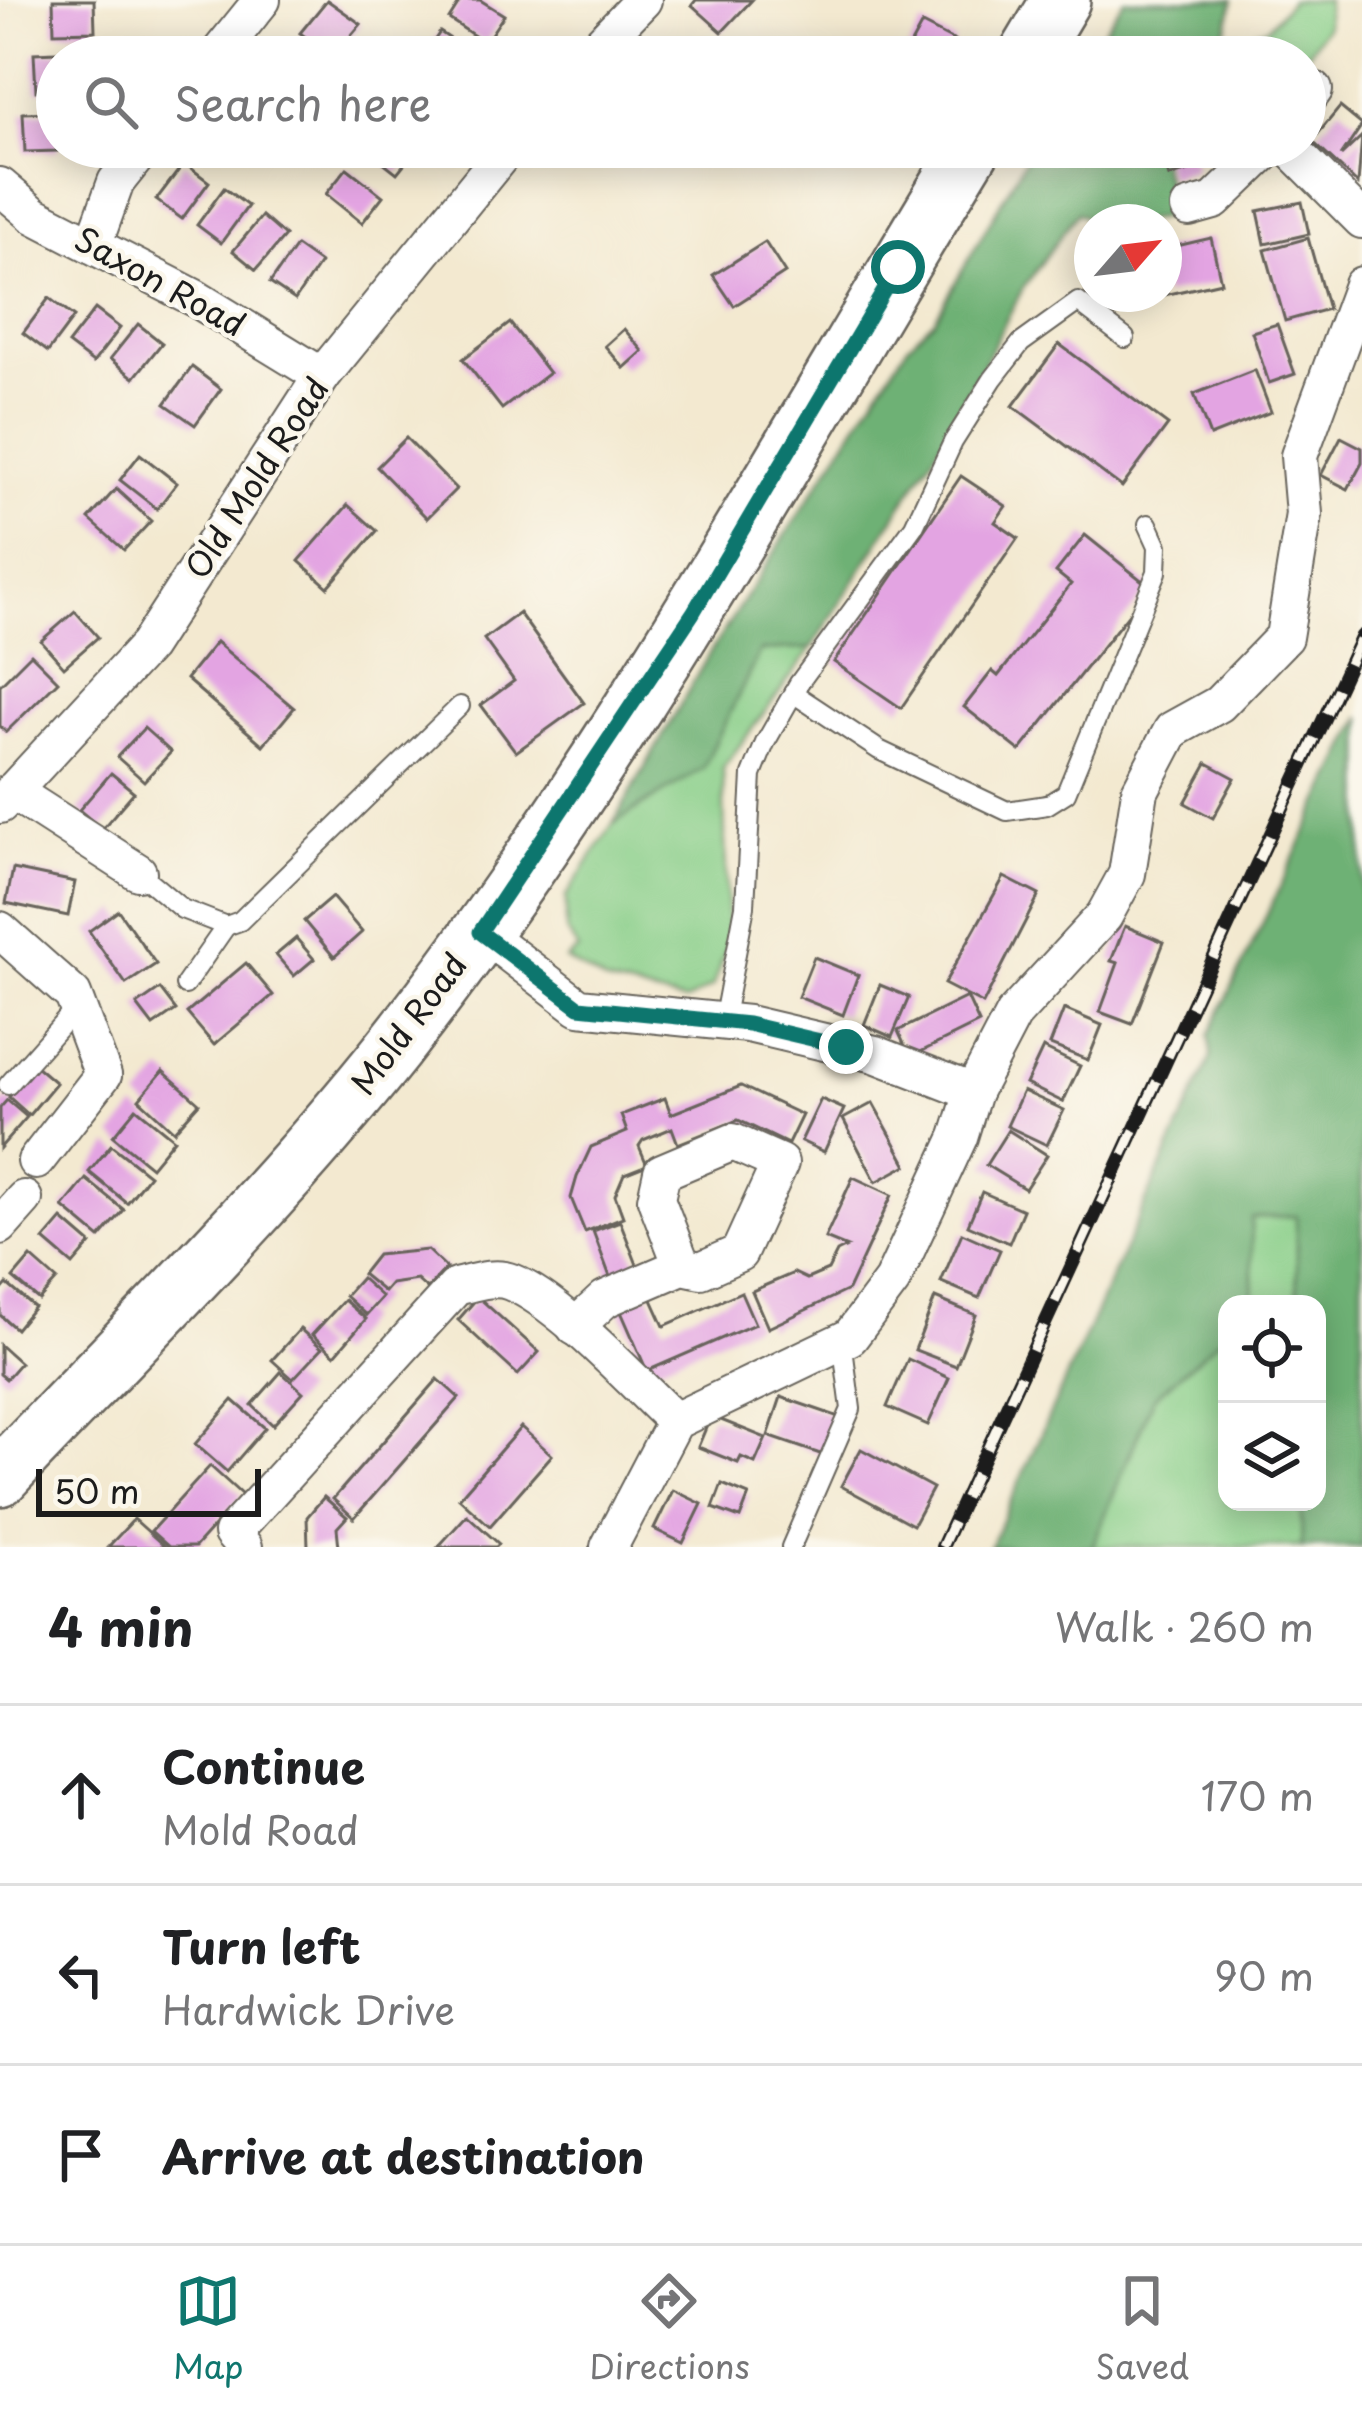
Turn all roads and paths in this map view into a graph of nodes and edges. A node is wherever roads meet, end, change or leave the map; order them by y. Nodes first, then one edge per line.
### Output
1 (262, 0) edge
2 (643, 0) edge
3 (1061, 0) edge
4 (233, 36) edge
5 (608, 36) edge
6 (1040, 36) edge
7 (127, 168) edge
8 (491, 168) edge
9 (958, 168) edge
10 (1248, 168) edge
11 (1310, 168) edge
12 (0, 186) edge
13 (1189, 208) dead end
14 (1362, 220) edge
15 (94, 243) junction
16 (1362, 285) edge
17 (1125, 338) dead end
18 (322, 376) junction
19 (1148, 524) dead end
20 (794, 693) junction
21 (460, 706) dead end
22 (6, 798) edge
23 (138, 872) joint
24 (226, 926) junction
25 (0, 930) edge
26 (480, 932) junction
27 (185, 986) dead end
28 (77, 1006) junction
29 (723, 1022) junction
30 (8, 1085) dead end
31 (973, 1092) junction
32 (36, 1161) dead end
33 (682, 1266) dead end
34 (575, 1327) junction
35 (842, 1340) junction
36 (675, 1421) junction
37 (0, 1477) edge
38 (232, 1542) edge
39 (610, 1547) edge
40 (790, 1547) edge

1 - 4 street
2 - 5 street
3 - 6 main road
7 - 15 street
8 - 18 street, Old Mold Road
9 - 26 main road, Mold Road
10 - 13 street
11 - 14 street
12 - 15 street, Saxon Road
15 - 18 street, Saxon Road
16 - 31 street
17 - 20 lane
18 - 22 street, Old Mold Road
19 - 20 lane
20 - 29 lane
21 - 24 lane
22 - 23 street
23 - 24 lane
24 - 27 lane
25 - 28 street
26 - 29 street
26 - 37 main road, Mold Road
28 - 30 lane
28 - 32 street
29 - 31 street
31 - 35 street
33 - 34 street
34 - 36 street
34 - 38 street
35 - 36 street
35 - 40 lane
36 - 39 street

